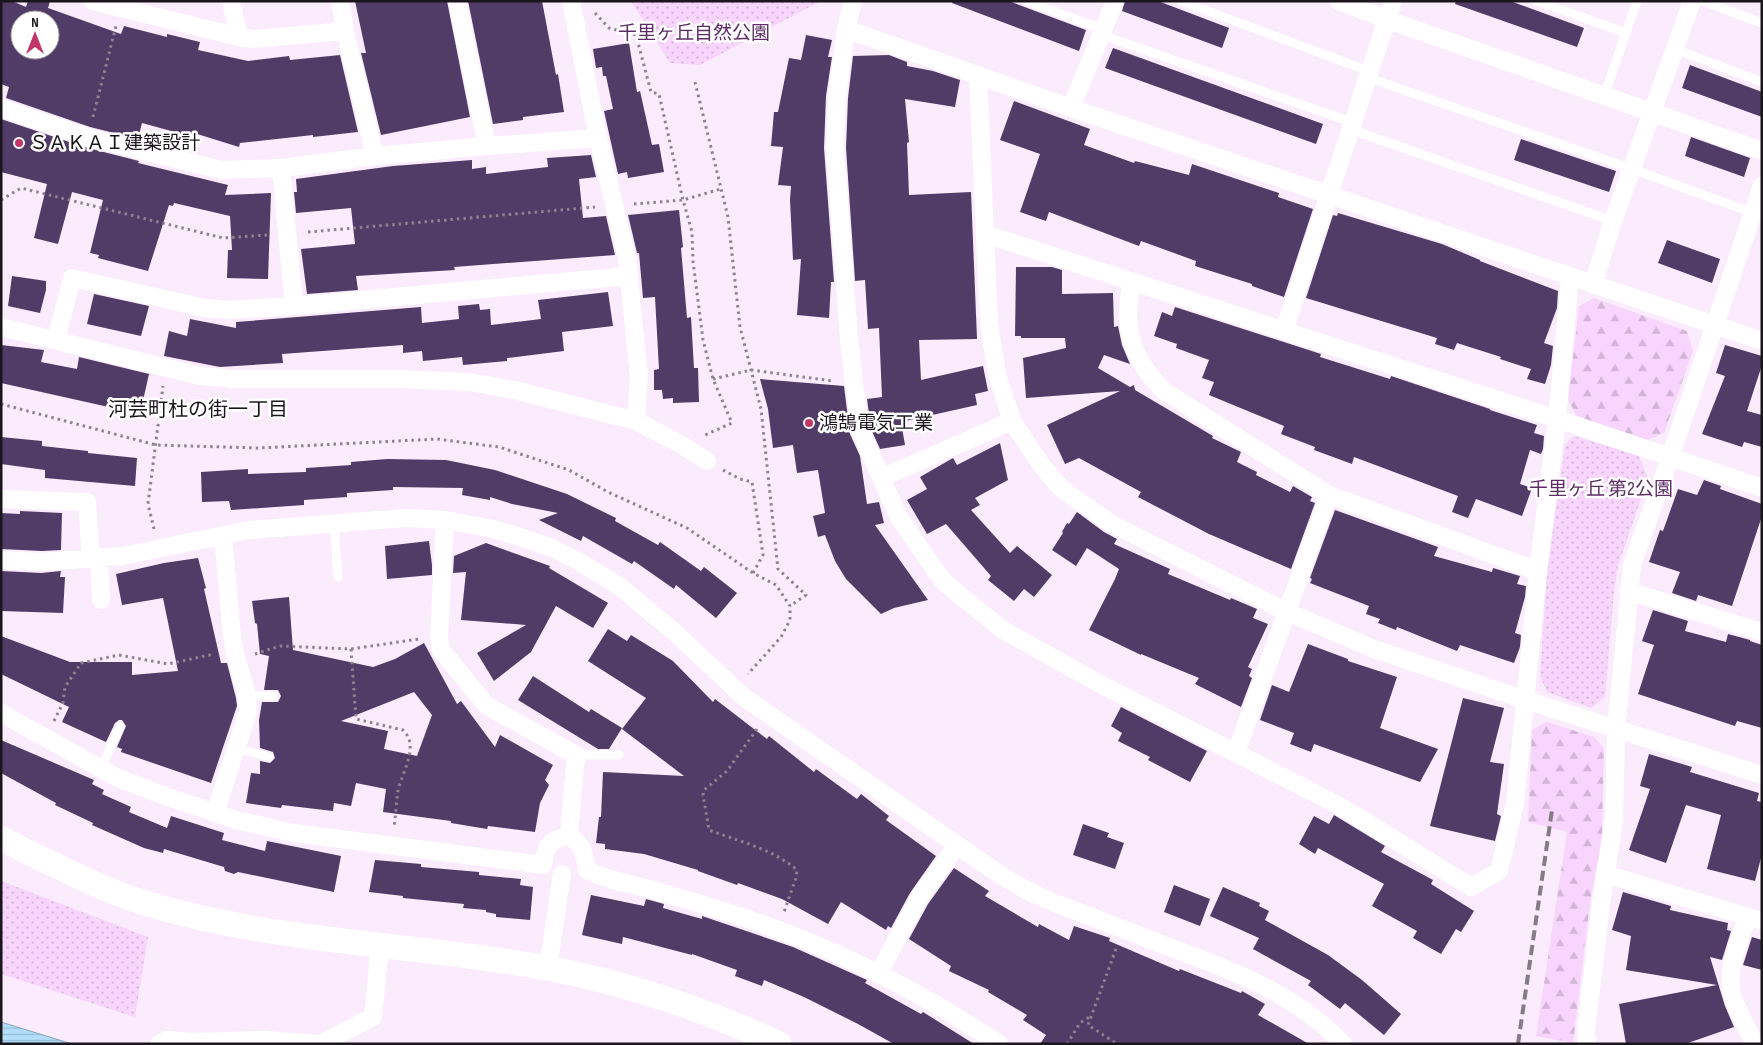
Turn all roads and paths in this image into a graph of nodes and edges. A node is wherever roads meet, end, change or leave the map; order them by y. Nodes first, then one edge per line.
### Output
1 (92, 1) edge
2 (231, 1) edge
3 (340, 1) edge
4 (457, 1) edge
5 (571, 1) edge
6 (853, 1) edge
7 (1027, 1) edge
8 (1116, 1) edge
9 (1181, 1) edge
10 (1339, 1) edge
11 (1394, 1) edge
12 (1537, 1) edge
13 (1637, 1) edge
14 (1692, 1) edge
15 (1703, 1) edge
16 (591, 8) dead end
17 (121, 9) junction
18 (1388, 20) junction
19 (1762, 23) edge
20 (846, 29) junction
21 (345, 31) junction
22 (1103, 32) junction
23 (1626, 34) junction
24 (238, 37) junction
25 (1675, 50) junction
26 (978, 75) junction
27 (1370, 75) junction
28 (694, 82) dead end
29 (1762, 82) edge
30 (1604, 96) junction
31 (1, 108) edge
32 (1071, 108) junction
33 (1652, 112) junction
34 (1353, 127) junction
35 (88, 136) junction
36 (598, 138) junction
37 (488, 146) junction
38 (1762, 151) edge
39 (375, 156) junction
40 (281, 168) junction
41 (1632, 169) junction
42 (721, 189) junction
43 (1761, 190) edge
44 (1329, 195) junction
45 (683, 200) junction
46 (613, 205) junction
47 (1753, 213) junction
48 (1613, 221) junction
49 (985, 234) junction
50 (629, 276) junction
51 (1570, 277) junction
52 (1132, 282) junction
53 (1593, 285) junction
54 (294, 306) junction
55 (1714, 325) junction
56 (1, 327) edge
57 (1284, 331) junction
58 (56, 340) junction
59 (1762, 341) edge
60 (751, 370) junction
61 (713, 379) junction
62 (854, 384) junction
63 (161, 400) dead end
64 (1, 404) edge
65 (1557, 419) junction
66 (636, 421) junction
67 (1012, 421) junction
68 (156, 445) junction
69 (682, 445) junction
70 (1670, 458) junction
71 (707, 461) dead end
72 (881, 478) junction
73 (740, 479) dead end
74 (1762, 488) edge
75 (1329, 494) junction
76 (1, 499) edge
77 (445, 520) junction
78 (334, 523) junction
79 (223, 535) junction
80 (159, 548) junction
81 (95, 559) junction
82 (1, 560) edge
83 (1538, 572) junction
84 (752, 573) junction
85 (338, 577) dead end
86 (1628, 591) junction
87 (101, 600) dead end
88 (790, 606) junction
89 (1287, 612) junction
90 (1762, 632) edge
91 (439, 637) junction
92 (351, 649) junction
93 (236, 654) junction
94 (734, 689) junction
95 (247, 696) junction
96 (275, 696) dead end
97 (1526, 700) junction
98 (1, 713) edge
99 (767, 714) junction
100 (120, 726) dead end
101 (1616, 730) junction
102 (45, 737) junction
103 (236, 748) junction
104 (1236, 753) junction
105 (576, 755) junction
106 (618, 755) dead end
107 (269, 757) dead end
108 (101, 769) junction
109 (1762, 775) edge
110 (215, 813) junction
111 (569, 835) junction
112 (1, 838) edge
113 (957, 845) junction
114 (392, 847) junction
115 (543, 865) junction
116 (587, 870) junction
117 (562, 874) junction
118 (1605, 874) junction
119 (1755, 919) edge
120 (778, 929) junction
121 (1123, 930) junction
122 (380, 945) junction
123 (548, 968) junction
124 (879, 973) junction
125 (1092, 1015) junction
126 (158, 1044) edge
127 (779, 1044) edge
128 (999, 1044) edge
129 (1066, 1044) edge
130 (1117, 1044) edge
131 (1343, 1044) edge
132 (1587, 1044) edge
133 (1755, 1044) edge

1 - 17 street
2 - 24 street
3 - 21 street
4 - 37 street
5 - 36 street
6 - 20 street
7 - 22 lane
8 - 22 street
9 - 27 lane
10 - 18 street
11 - 18 street
12 - 23 lane
13 - 23 lane
14 - 25 street
15 - 19 lane
16 - 45 path
17 - 24 street
17 - 35 path
18 - 27 street
18 - 30 street
20 - 26 street
20 - 62 street
21 - 24 street
21 - 39 street
22 - 32 street
22 - 34 lane
23 - 30 lane
25 - 29 lane
25 - 33 street
26 - 32 street
26 - 49 street
27 - 34 street
27 - 41 lane
28 - 42 path
30 - 33 street
31 - 35 street
32 - 44 street
33 - 38 street
33 - 41 street
34 - 44 street
34 - 48 lane
35 - 40 street
36 - 37 street
36 - 46 street
37 - 39 street
39 - 40 street
40 - 54 street
41 - 47 lane
41 - 48 street
42 - 45 path
42 - 60 path
43 - 47 street
44 - 51 street
44 - 57 street
45 - 46 path
45 - 61 path
46 - 50 street
47 - 55 street
48 - 53 street
49 - 52 street
49 - 67 street
50 - 54 street
50 - 66 street
51 - 53 street
51 - 65 street
52 - 57 street
52 - 75 street
53 - 55 street
54 - 58 street
55 - 59 street
55 - 70 street
56 - 58 street
57 - 65 street
58 - 66 street
60 - 61 path
60 - 62 path
60 - 88 path
61 - 69 path
62 - 72 street
63 - 68 path
64 - 68 path
65 - 70 street
65 - 83 street
66 - 69 street
67 - 72 street
67 - 89 street
68 - 80 path
68 - 84 path
69 - 71 street
70 - 74 street
70 - 86 street
72 - 104 street
73 - 84 path
75 - 83 street
75 - 89 street
76 - 81 street
77 - 78 street
77 - 91 street
77 - 94 street
78 - 79 street
78 - 85 lane
79 - 80 street
79 - 93 street
80 - 81 street
81 - 82 street
81 - 87 street
83 - 97 street
84 - 88 path
86 - 90 street
86 - 101 street
88 - 94 path
89 - 97 street
89 - 104 street
91 - 92 path
91 - 105 street
92 - 93 path
92 - 114 path
93 - 95 street
93 - 102 path
94 - 99 street
95 - 96 lane
95 - 103 street
97 - 101 street
97 - 104 street
98 - 102 street
99 - 113 street
99 - 120 path
100 - 108 lane
101 - 109 street
101 - 118 street
102 - 108 street
103 - 107 lane
103 - 110 street
105 - 106 lane
105 - 111 street
108 - 110 street
110 - 114 street
111 - 115 street
111 - 116 street
112 - 122 street
113 - 121 street
113 - 124 street
114 - 115 street
115 - 117 street
116 - 117 street
116 - 120 street
117 - 123 street
118 - 119 street
118 - 132 street
119 - 133 street
120 - 124 street
121 - 125 path
121 - 131 street
122 - 123 street
122 - 126 street
123 - 127 street
124 - 128 street
125 - 129 path
125 - 130 path

